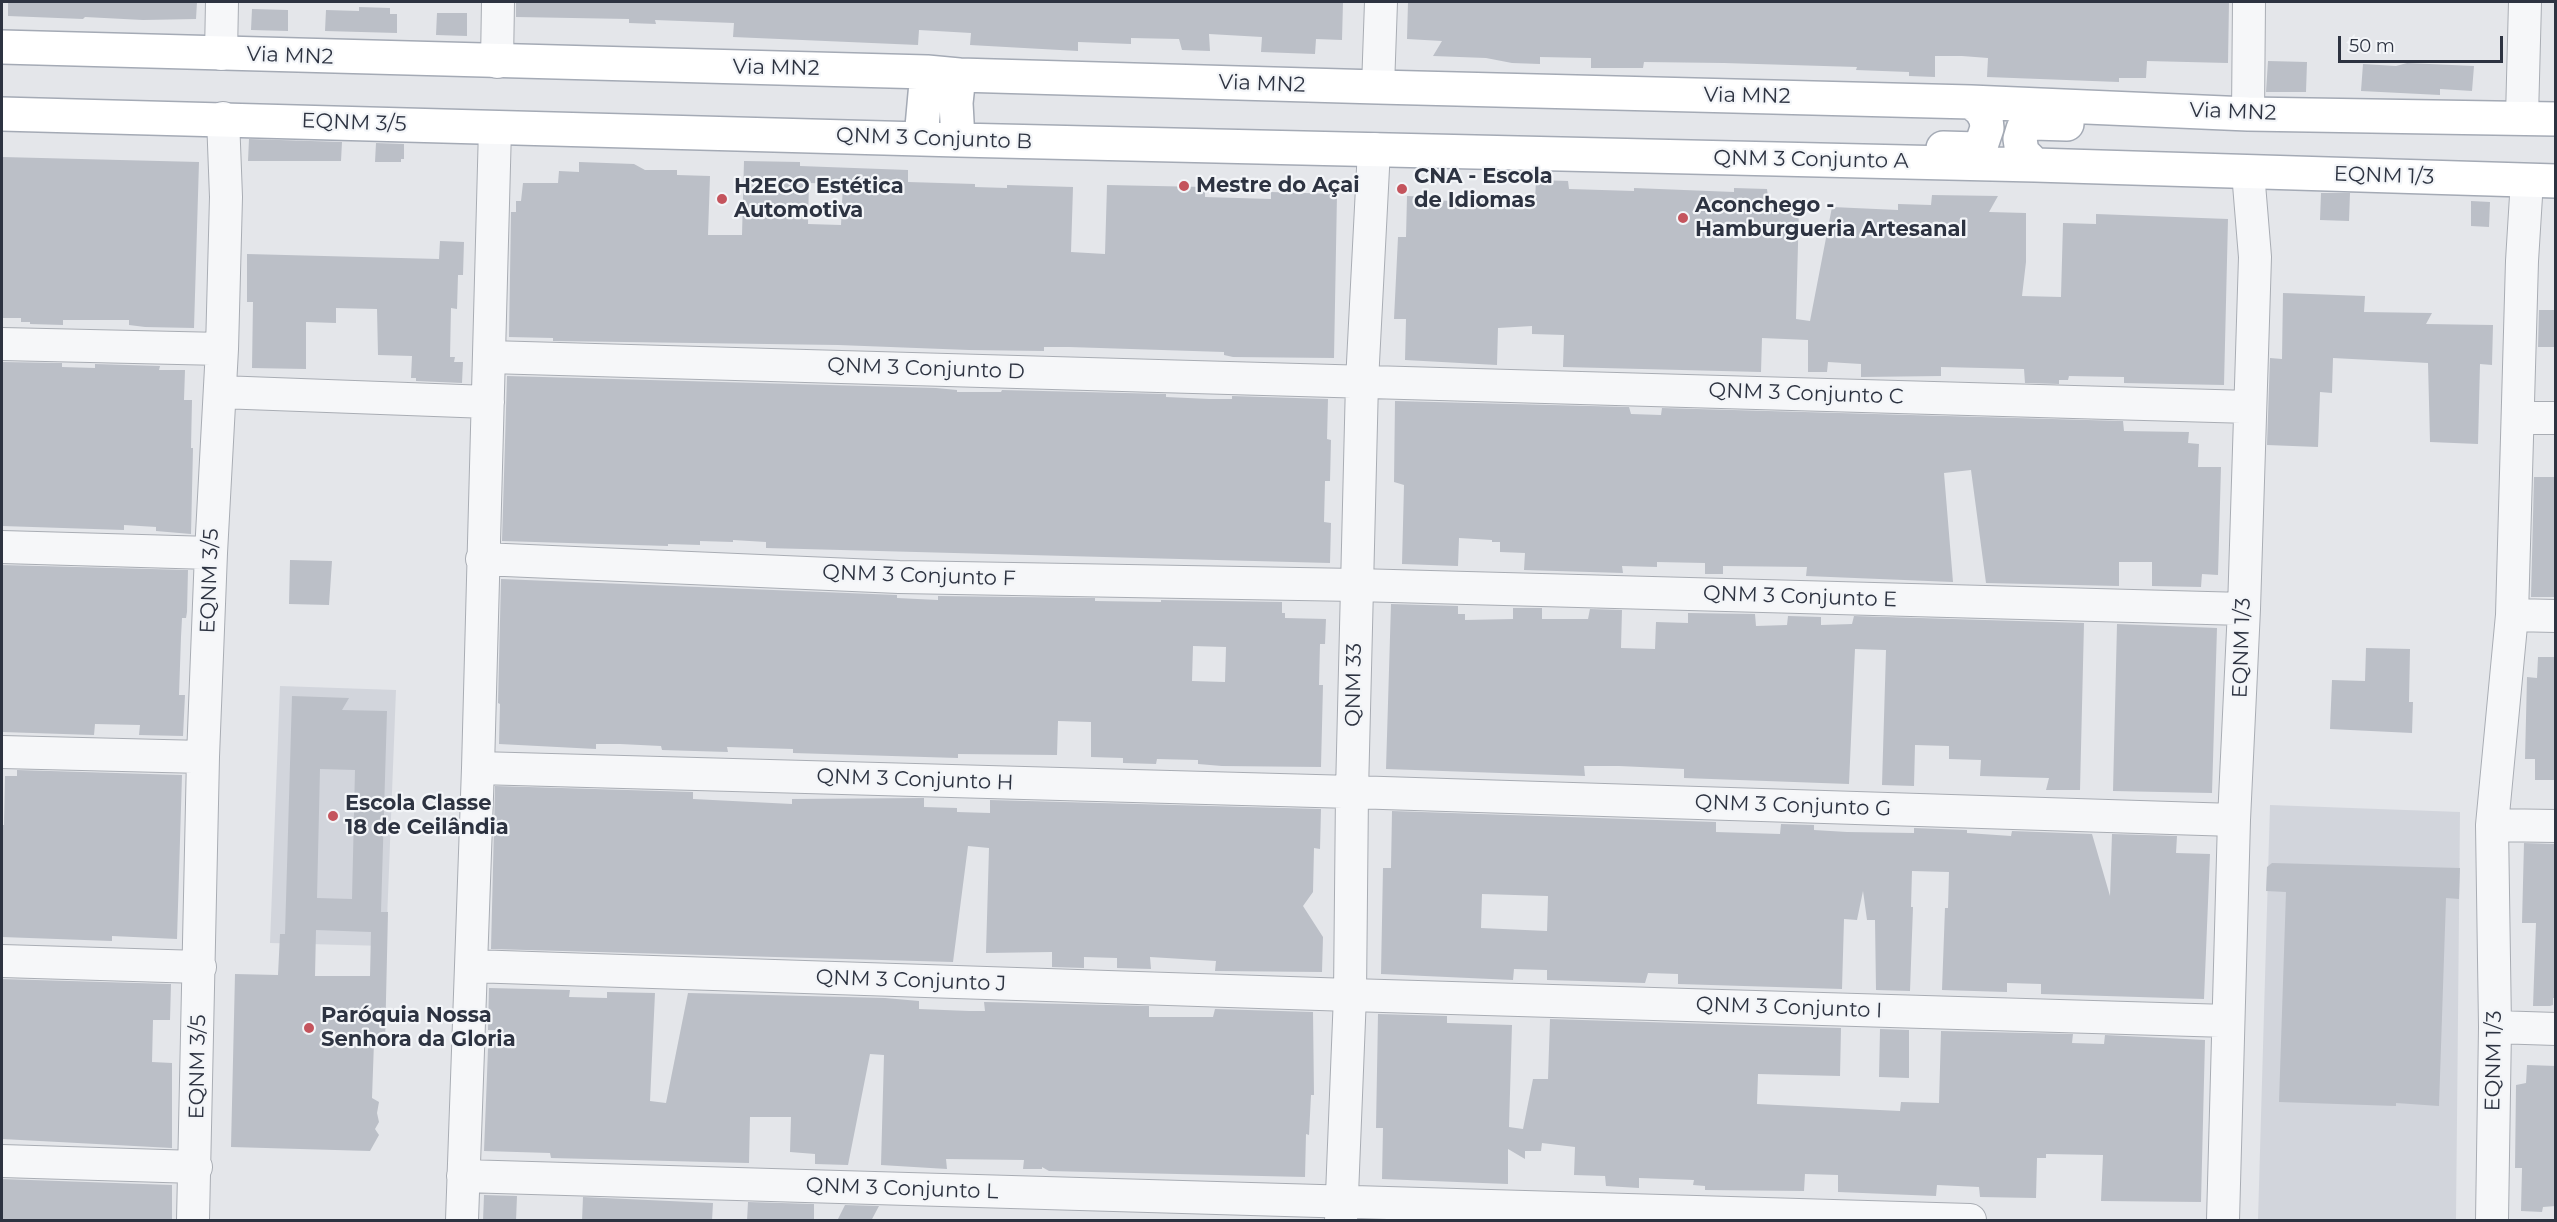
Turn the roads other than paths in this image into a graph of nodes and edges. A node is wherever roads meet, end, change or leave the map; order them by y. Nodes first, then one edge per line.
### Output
1 (222, 2) edge
2 (498, 2) edge
3 (1381, 2) edge
4 (2249, 2) edge
5 (2525, 2) edge
6 (2, 47) edge
7 (221, 54) junction
8 (497, 62) junction
9 (927, 72) junction
10 (959, 75) junction
11 (1378, 87) junction
12 (1971, 102) junction
13 (2, 114) edge
14 (2260, 114) junction
15 (2522, 117) junction
16 (224, 118) junction
17 (2556, 119) edge
18 (495, 128) junction
19 (921, 138) junction
20 (958, 140) junction
21 (1374, 149) junction
22 (1741, 158) junction
23 (2035, 165) junction
24 (2248, 172) junction
25 (2541, 181) edge
26 (2, 344) edge
27 (222, 349) junction
28 (489, 357) junction
29 (1362, 382) junction
30 (220, 392) junction
31 (488, 402) junction
32 (2250, 406) junction
33 (2519, 418) junction
34 (2556, 418) edge
35 (2, 547) edge
36 (211, 553) junction
37 (482, 559) junction
38 (1356, 585) junction
39 (2244, 609) junction
40 (2512, 615) junction
41 (2556, 616) edge
42 (2, 752) edge
43 (203, 757) junction
44 (478, 768) junction
45 (1352, 792) junction
46 (2234, 820) junction
47 (2492, 825) junction
48 (2556, 826) edge
49 (2, 961) edge
50 (471, 966) junction
51 (200, 967) junction
52 (1350, 996) junction
53 (2228, 1021) junction
54 (2495, 1027) junction
55 (2556, 1029) edge
56 (2, 1161) edge
57 (196, 1167) junction
58 (463, 1176) junction
59 (1341, 1212) edge
60 (193, 1221) edge
61 (462, 1221) edge
62 (1970, 1221) edge
63 (2223, 1221) edge
64 (2492, 1221) edge

1 - 7 street
2 - 8 street
3 - 11 street
4 - 14 street
5 - 15 street
6 - 7 main road, Via MN2
7 - 8 main road, Via MN2
8 - 9 main road, Via MN2
9 - 10 main road, Via MN2
9 - 19 main road
10 - 11 main road, Via MN2
10 - 20 main road
11 - 12 main road, Via MN2
12 - 14 main road, Via MN2
12 - 22 main road
13 - 16 main road
14 - 15 main road, Via MN2
14 - 23 main road
15 - 17 main road, Via MN2
16 - 18 main road, EQNM 3/5
16 - 27 street, EQNM 3/5
18 - 19 main road, QNM 3 Conjunto B
18 - 28 street
19 - 20 main road, QNM 3 Conjunto B
20 - 21 main road, QNM 3 Conjunto B
21 - 22 main road, QNM 3 Conjunto A
21 - 29 street, QNM 33
22 - 23 main road, QNM 3 Conjunto A
23 - 24 main road, QNM 3 Conjunto A
24 - 25 main road, EQNM 1/3
24 - 32 street, EQNM 1/3
25 - 33 street, EQNM 1/3
26 - 27 street
27 - 30 street, EQNM 3/5
28 - 29 street, QNM 3 Conjunto D
28 - 31 street
29 - 32 street, QNM 3 Conjunto C
29 - 38 street, QNM 33
30 - 31 street
30 - 36 street, EQNM 3/5
31 - 37 street
32 - 39 street, EQNM 1/3
33 - 34 street
33 - 40 street, EQNM 1/3
35 - 36 street
36 - 43 street, EQNM 3/5
37 - 38 street, QNM 3 Conjunto F
37 - 44 street
38 - 39 street, QNM 3 Conjunto E
38 - 45 street, QNM 33
39 - 46 street, EQNM 1/3
40 - 41 street
40 - 47 street, EQNM 1/3
42 - 43 street
43 - 51 street, EQNM 3/5
44 - 45 street, QNM 3 Conjunto H
44 - 50 street
45 - 46 street, QNM 3 Conjunto G
45 - 52 street, QNM 33
46 - 53 street, EQNM 1/3
47 - 48 street
47 - 54 street, EQNM 1/3
49 - 51 street
50 - 52 street, QNM 3 Conjunto J
50 - 58 street
51 - 57 street, EQNM 3/5
52 - 53 street, QNM 3 Conjunto I
52 - 59 street, QNM 33
53 - 63 street, EQNM 1/3
54 - 55 street
54 - 64 street, EQNM 1/3
56 - 57 street
57 - 60 street, EQNM 3/5
58 - 59 street, QNM 3 Conjunto L
58 - 61 street
59 - 62 street, QNM 3 Conjunto L

